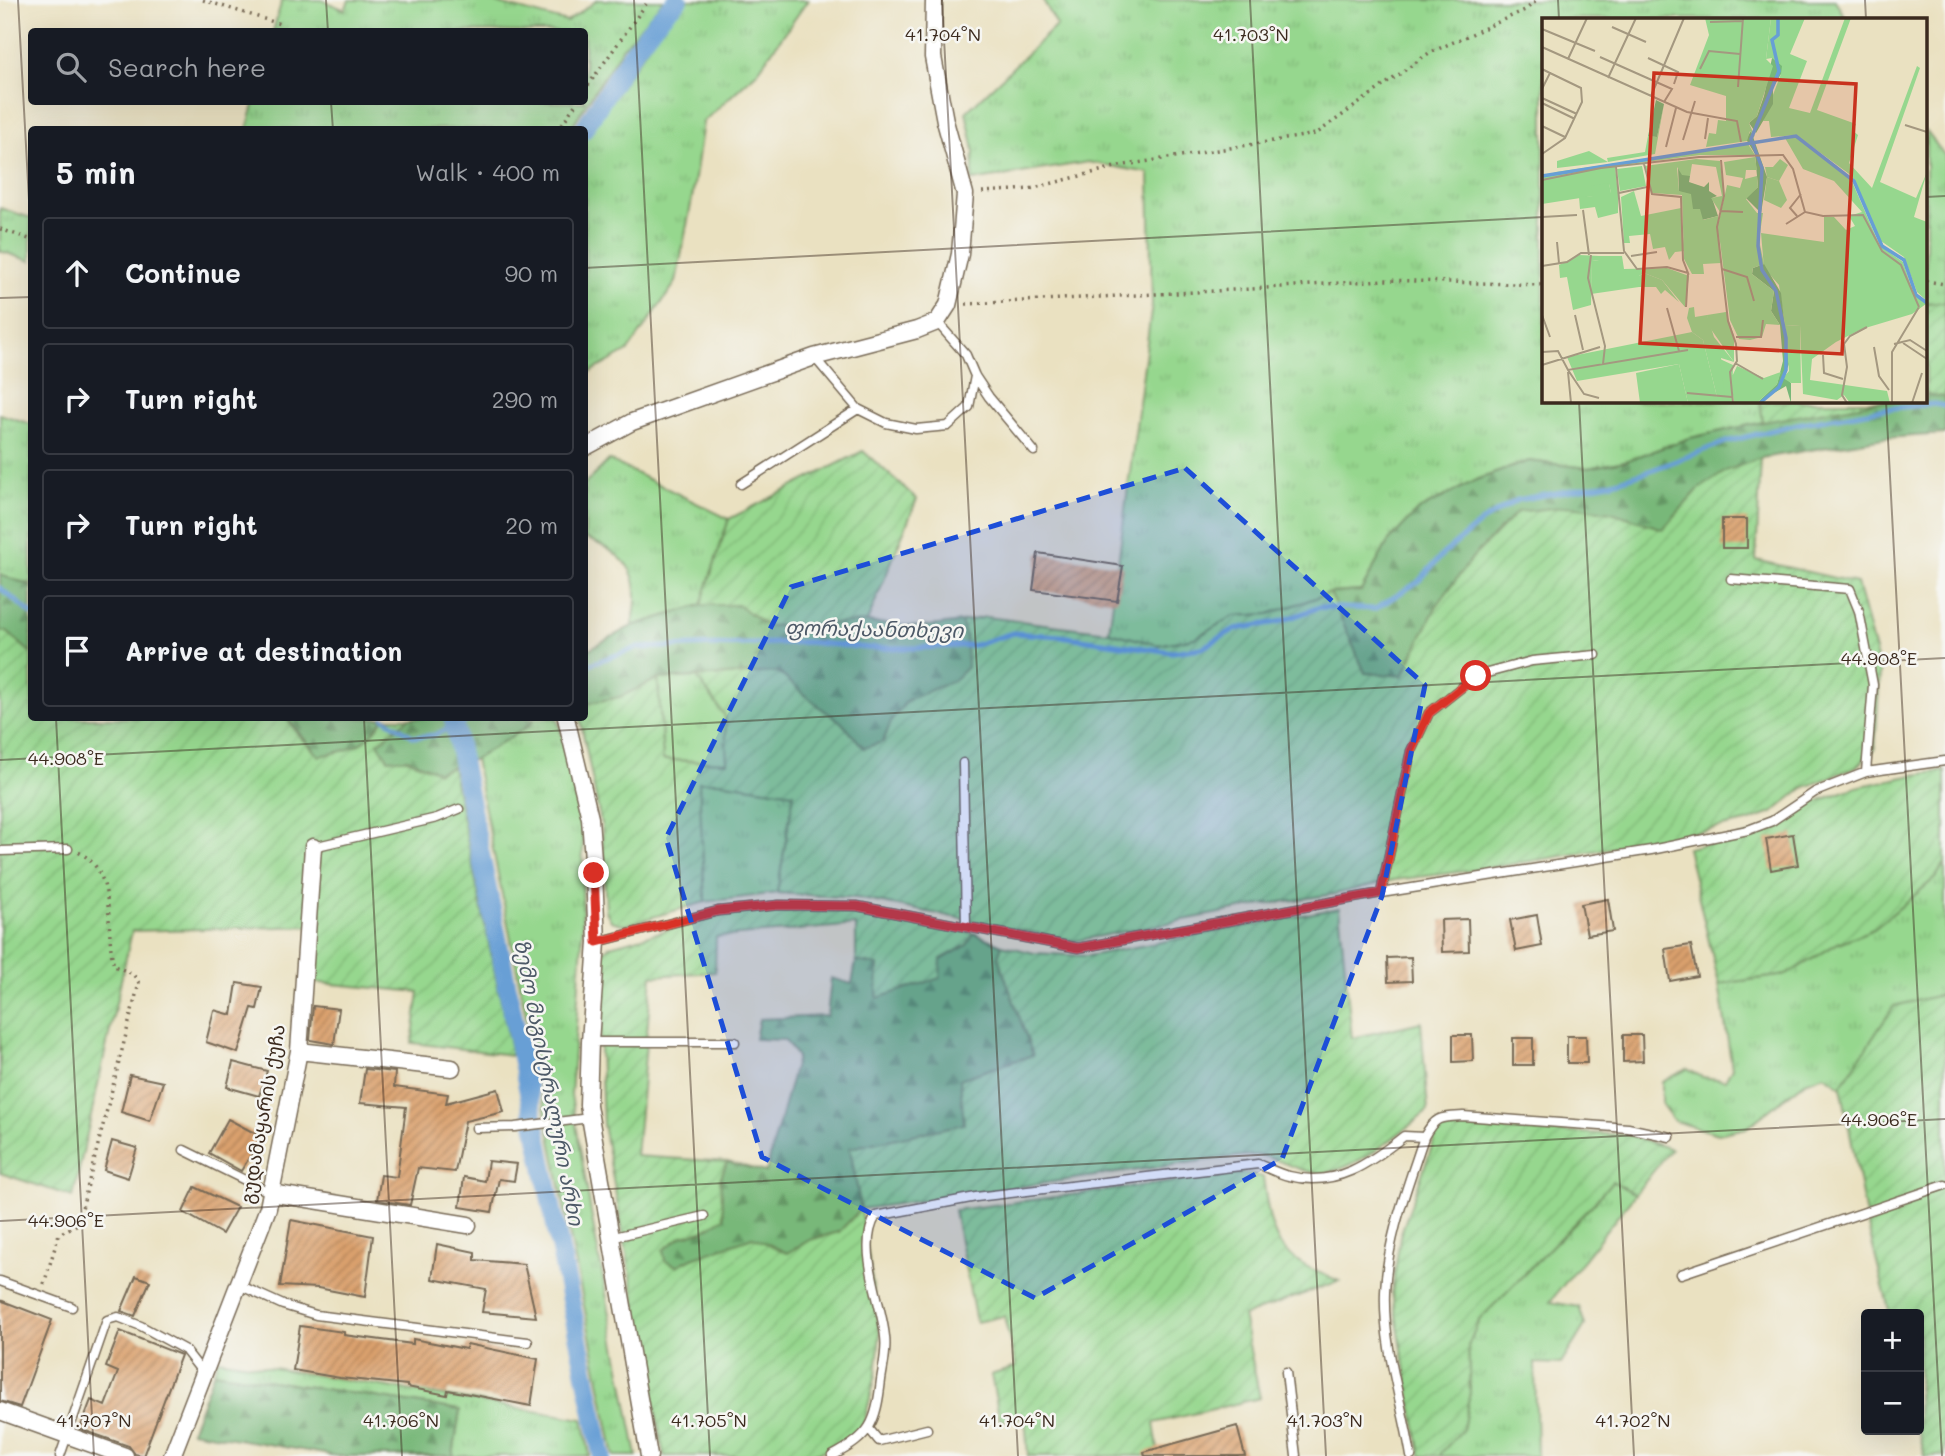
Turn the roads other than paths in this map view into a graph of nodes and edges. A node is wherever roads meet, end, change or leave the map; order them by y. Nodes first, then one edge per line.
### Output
1 (934, 0) edge
2 (937, 321) junction
3 (814, 357) junction
4 (975, 376) junction
5 (858, 408) junction
6 (588, 446) edge
7 (1034, 451) dead end
8 (741, 484) dead end
9 (1731, 579) dead end
10 (1596, 655) dead end
11 (567, 721) edge
12 (1945, 761) edge
13 (963, 763) dead end
14 (1866, 772) junction
15 (459, 809) dead end
16 (313, 847) joint
17 (68, 849) road end
18 (0, 851) edge
19 (1381, 893) junction
20 (966, 927) junction
21 (597, 942) junction
22 (590, 1042) junction
23 (735, 1042) dead end
24 (299, 1051) junction
25 (452, 1068) dead end
26 (583, 1119) junction
27 (476, 1128) dead end
28 (1423, 1137) junction
29 (1670, 1137) dead end
30 (184, 1150) dead end
31 (1945, 1185) edge
32 (271, 1193) junction
33 (704, 1216) dead end
34 (468, 1225) dead end
35 (610, 1238) junction
36 (1681, 1275) dead end
37 (0, 1281) edge
38 (239, 1285) junction
39 (72, 1307) dead end
40 (528, 1342) dead end
41 (1286, 1372) dead end
42 (204, 1374) junction
43 (0, 1411) edge
44 (927, 1429) dead end
45 (870, 1430) junction
46 (68, 1436) junction
47 (60, 1456) edge
48 (125, 1456) edge
49 (172, 1456) edge
50 (649, 1456) edge
51 (832, 1456) edge
52 (1296, 1456) edge
53 (1411, 1456) edge

1 - 2 street
2 - 3 street
2 - 4 lane
3 - 5 lane
3 - 6 street
4 - 5 lane
4 - 7 lane
5 - 8 lane
9 - 14 lane
10 - 19 lane
11 - 21 street
12 - 14 lane
13 - 20 lane
14 - 19 lane
15 - 16 lane
16 - 24 street, გუდამაყარის ქუჩა
17 - 18 lane
19 - 20 lane
20 - 21 lane
21 - 22 street
22 - 23 lane
22 - 26 street
24 - 25 street
24 - 32 street, გუდამაყარის ქუჩა
26 - 27 lane
26 - 35 street
28 - 29 lane
28 - 45 lane
28 - 53 lane
30 - 32 lane
31 - 36 lane
32 - 34 street
32 - 38 street, გუდამაყარის ქუჩა
33 - 35 lane
35 - 50 street
37 - 39 lane
38 - 40 lane
38 - 42 street, გუდამაყარის ქუჩა
41 - 52 lane
42 - 46 lane
42 - 49 street, გუდამაყარის ქუჩა
43 - 46 street
44 - 45 lane
45 - 51 lane
46 - 47 lane
46 - 48 street

